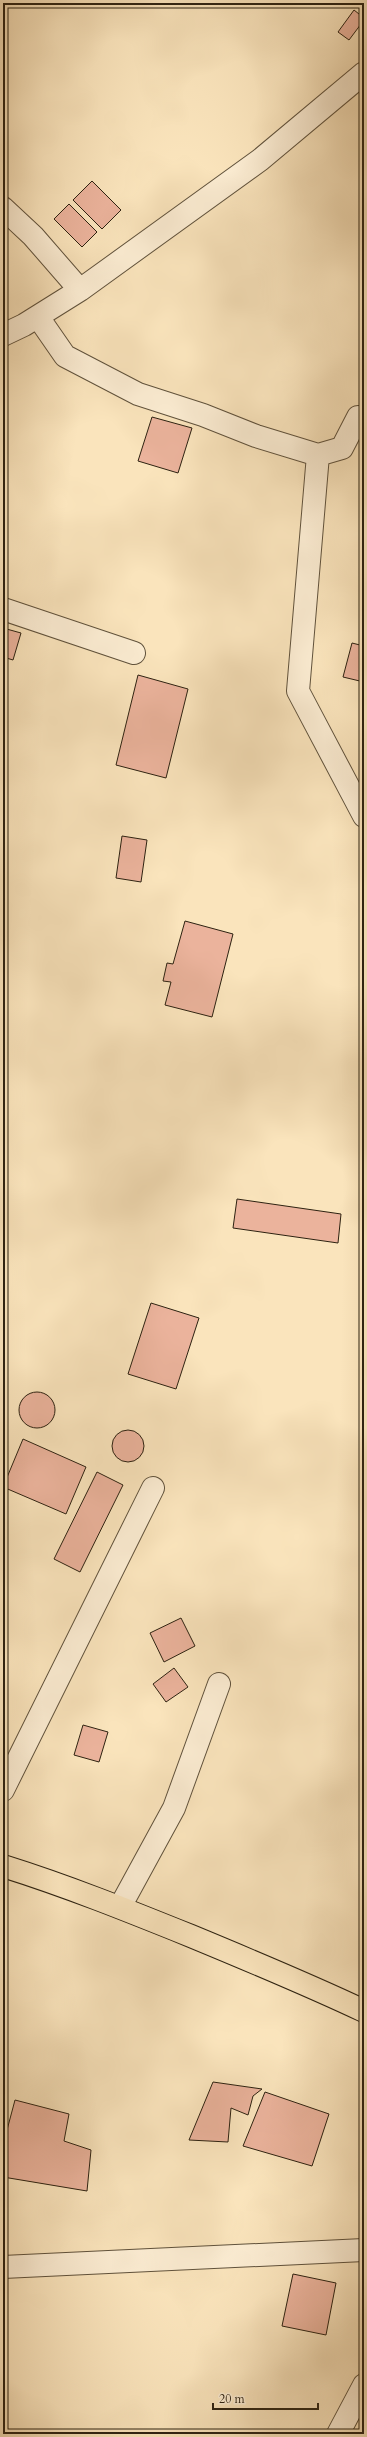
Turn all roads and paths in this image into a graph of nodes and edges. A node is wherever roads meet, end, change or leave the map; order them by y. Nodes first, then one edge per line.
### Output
1 (364, 73) edge
2 (3, 208) edge
3 (80, 290) junction
4 (38, 316) junction
5 (3, 335) edge
6 (358, 417) dead end
7 (318, 456) junction
8 (3, 609) edge
9 (134, 653) dead end
10 (364, 816) edge
11 (153, 1488) dead end
12 (219, 1684) dead end
13 (3, 1790) edge
14 (3, 1866) edge
15 (120, 1907) junction
16 (364, 2011) edge
17 (364, 2250) edge
18 (3, 2267) edge
19 (364, 2385) edge
20 (338, 2434) edge

1 - 3 street
2 - 3 street
3 - 4 street
4 - 5 street
4 - 7 street
6 - 7 street
7 - 10 street
8 - 9 street
11 - 13 street
12 - 15 street
14 - 15 highway
15 - 16 highway
17 - 18 street
19 - 20 street

